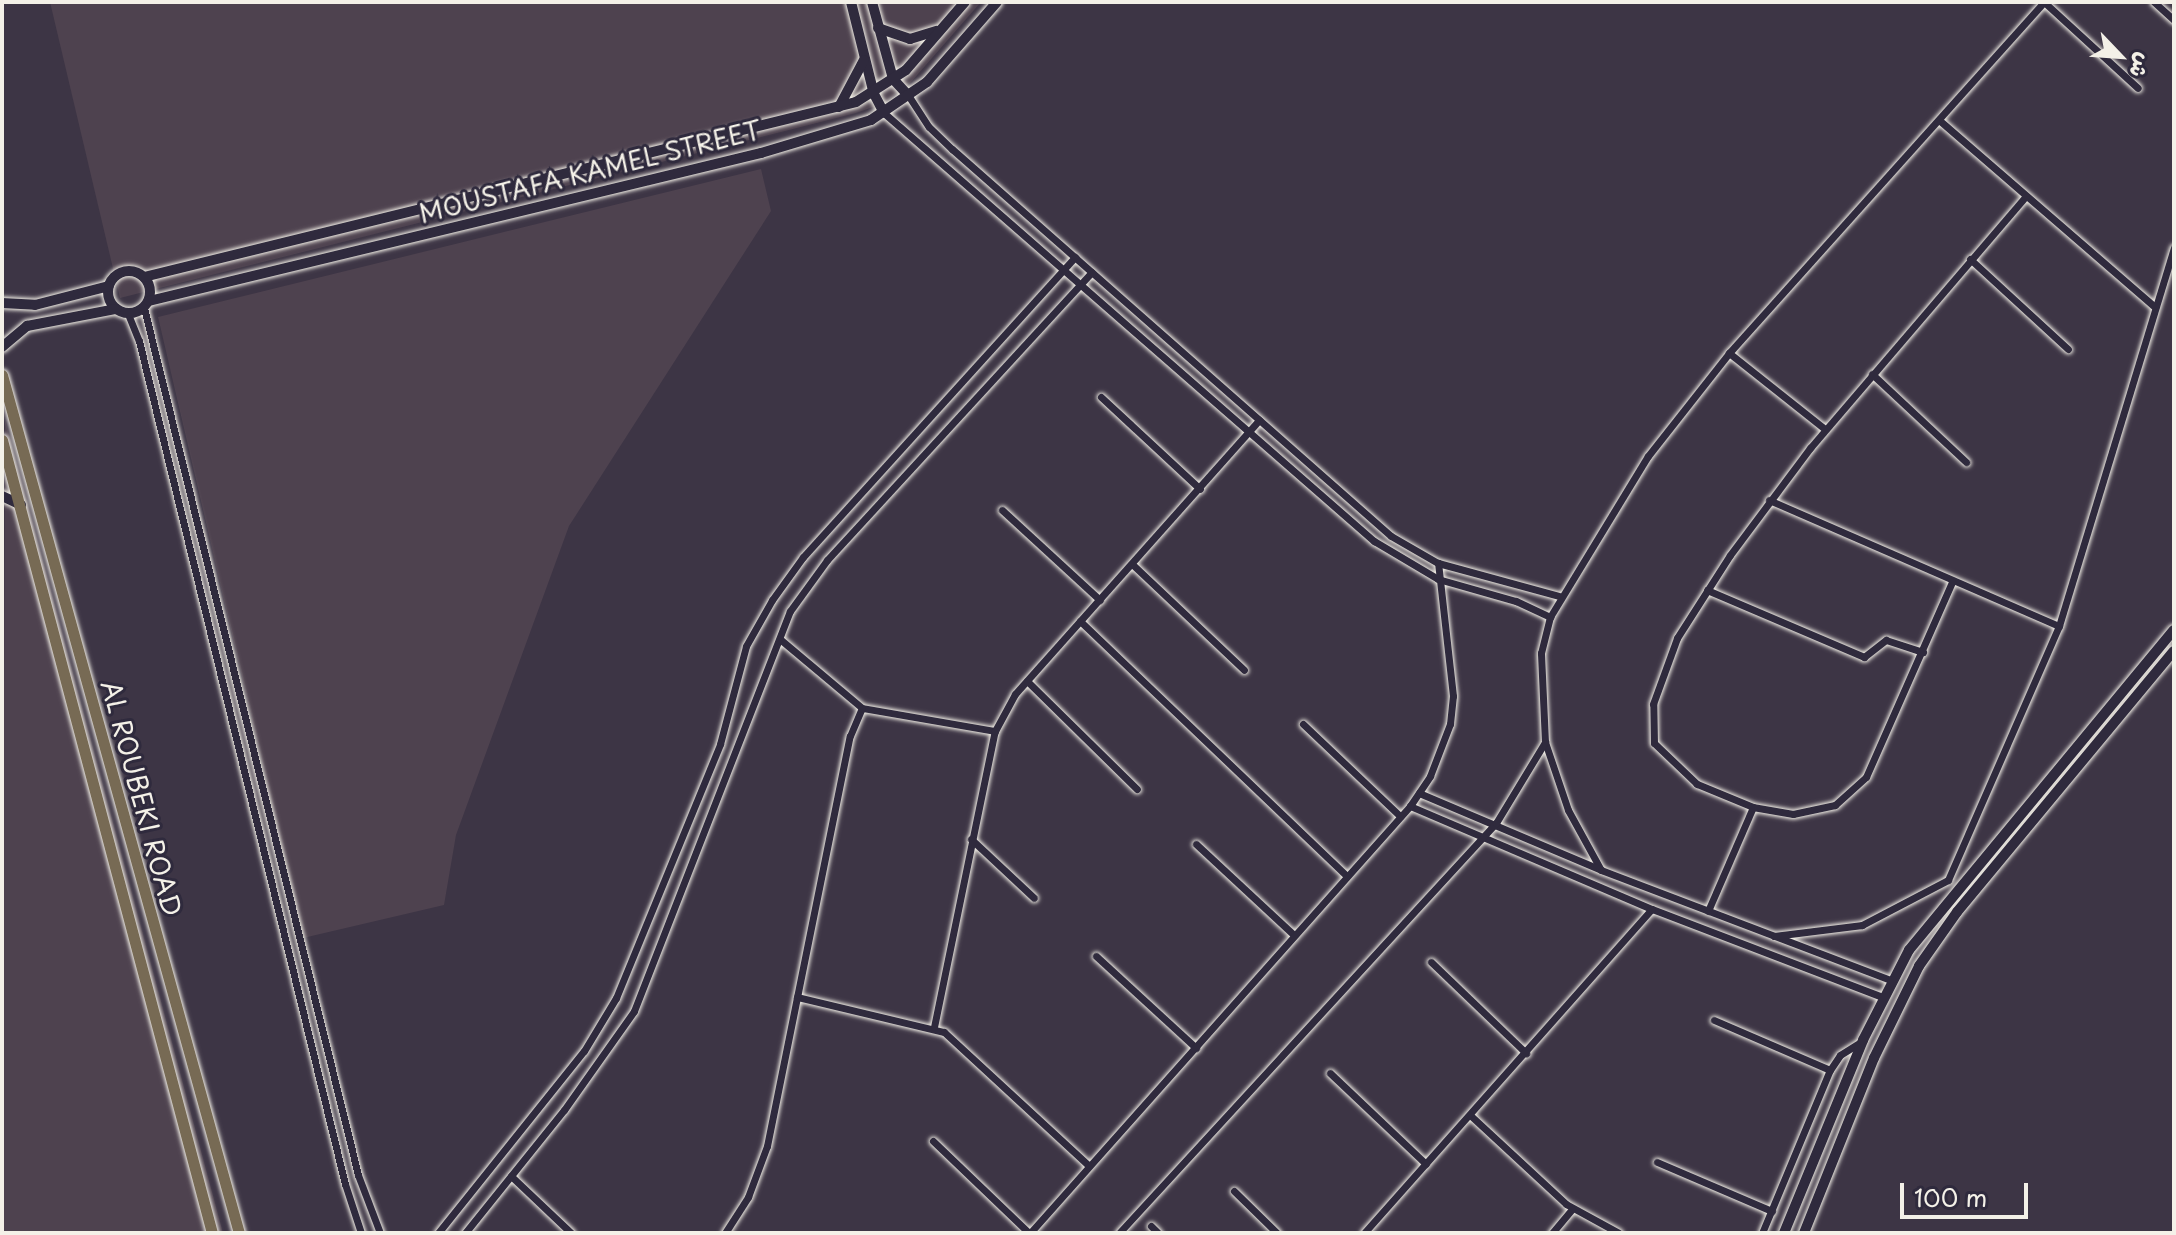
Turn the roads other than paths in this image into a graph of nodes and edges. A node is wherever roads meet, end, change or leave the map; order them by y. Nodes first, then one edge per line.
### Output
1 (851, 2) edge
2 (872, 2) edge
3 (965, 2) edge
4 (997, 2) edge
5 (2044, 2) edge
6 (2154, 2) edge
7 (2174, 20) edge
8 (878, 28) junction
9 (942, 28) junction
10 (864, 58) junction
11 (893, 79) junction
12 (2138, 88) dead end
13 (874, 94) junction
14 (908, 95) junction
15 (839, 107) junction
16 (884, 113) junction
17 (1939, 120) junction
18 (952, 149) junction
19 (941, 161) junction
20 (2025, 197) junction
21 (2174, 248) edge
22 (1075, 257) junction
23 (1970, 259) junction
24 (1065, 268) junction
25 (1092, 272) junction
26 (144, 277) junction
27 (1081, 284) junction
28 (109, 286) junction
29 (2, 303) edge
30 (146, 304) junction
31 (2155, 307) junction
32 (116, 309) junction
33 (128, 314) junction
34 (2, 347) edge
35 (2068, 349) dead end
36 (1729, 353) junction
37 (1872, 374) junction
38 (2, 375) edge
39 (1101, 397) dead end
40 (1259, 420) junction
41 (1825, 429) junction
42 (1248, 433) junction
43 (2, 440) edge
44 (1966, 462) dead end
45 (1200, 489) junction
46 (2, 496) edge
47 (1769, 500) junction
48 (21, 505) junction
49 (1002, 510) dead end
50 (1438, 563) junction
51 (1132, 564) junction
52 (1438, 579) junction
53 (1952, 582) junction
54 (1707, 590) junction
55 (1559, 596) junction
56 (1100, 600) junction
57 (1550, 617) junction
58 (1080, 621) junction
59 (2059, 626) junction
60 (2174, 630) edge
61 (781, 640) junction
62 (2174, 651) edge
63 (1923, 652) junction
64 (1244, 670) dead end
65 (1027, 681) junction
66 (862, 708) junction
67 (1303, 724) dead end
68 (995, 731) junction
69 (1545, 742) junction
70 (1137, 789) dead end
71 (1419, 793) junction
72 (1410, 806) junction
73 (1753, 807) junction
74 (1400, 816) junction
75 (1496, 823) junction
76 (1484, 835) junction
77 (971, 839) junction
78 (1196, 844) dead end
79 (1601, 870) junction
80 (1347, 876) junction
81 (1948, 880) junction
82 (1957, 890) junction
83 (1034, 898) dead end
84 (1652, 909) junction
85 (1708, 911) junction
86 (1294, 935) junction
87 (1774, 936) junction
88 (1096, 956) dead end
89 (1431, 962) dead end
90 (1892, 978) junction
91 (1909, 984) junction
92 (797, 997) junction
93 (1883, 997) junction
94 (1714, 1020) dead end
95 (934, 1027) junction
96 (1863, 1040) junction
97 (1196, 1048) junction
98 (1526, 1053) junction
99 (1830, 1070) junction
100 (1330, 1073) dead end
101 (1470, 1115) junction
102 (933, 1141) dead end
103 (1657, 1162) dead end
104 (1426, 1164) junction
105 (1089, 1166) junction
106 (511, 1176) junction
107 (1234, 1191) dead end
108 (1572, 1209) junction
109 (1772, 1211) junction
110 (1151, 1226) dead end
111 (212, 1233) edge
112 (239, 1233) edge
113 (361, 1233) edge
114 (380, 1233) edge
115 (438, 1233) edge
116 (465, 1233) edge
117 (571, 1233) edge
118 (725, 1233) edge
119 (1029, 1233) edge
120 (1119, 1233) edge
121 (1158, 1233) edge
122 (1277, 1233) edge
123 (1364, 1233) edge
124 (1552, 1233) edge
125 (1619, 1233) edge
126 (1762, 1233) edge
127 (1784, 1233) edge
128 (1804, 1233) edge

1 - 10 street
2 - 8 street
3 - 9 street, MOUSTAFA KAMEL STREET
4 - 14 street, MOUSTAFA KAMEL STREET
5 - 12 street
5 - 17 street
6 - 7 street
8 - 9 street
8 - 11 street
9 - 11 street, MOUSTAFA KAMEL STREET
10 - 13 street
10 - 15 street
11 - 13 street, MOUSTAFA KAMEL STREET
11 - 14 street
13 - 15 street, MOUSTAFA KAMEL STREET
13 - 16 street
14 - 16 street, MOUSTAFA KAMEL STREET
14 - 18 street
15 - 26 street, MOUSTAFA KAMEL STREET
16 - 19 street
16 - 30 street, MOUSTAFA KAMEL STREET
17 - 20 street
17 - 36 street
18 - 19 street
18 - 22 street
19 - 24 street
20 - 23 street
20 - 31 street
21 - 31 street
22 - 24 street
22 - 25 street
23 - 35 street
23 - 37 street
24 - 27 street
24 - 115 street
25 - 27 street
25 - 40 street
26 - 28 street
26 - 30 street
27 - 42 street
27 - 61 street
28 - 29 street
28 - 32 street
30 - 33 street
30 - 114 street
31 - 59 street
32 - 33 street
32 - 34 street
33 - 113 street
36 - 41 street
36 - 55 street
37 - 41 street
37 - 44 street
38 - 112 main road, AL ROUBEKI ROAD
39 - 45 street
40 - 42 street
40 - 50 street
41 - 47 street
42 - 45 street
42 - 52 street
43 - 48 main road, AL ROUBEKI ROAD
45 - 51 street
46 - 48 street
47 - 53 street
47 - 54 street
48 - 111 main road, AL ROUBEKI ROAD
49 - 56 street
50 - 52 street
50 - 55 street
51 - 56 street
51 - 64 street
52 - 57 street
52 - 71 street
53 - 59 street
53 - 63 street
54 - 63 street
54 - 73 street
55 - 57 street
56 - 58 street
57 - 69 street
58 - 65 street
58 - 80 street
59 - 81 street
60 - 82 street
61 - 66 street
61 - 106 street
62 - 91 street
63 - 73 street
65 - 68 street
65 - 70 street
66 - 68 street
66 - 92 street
67 - 74 street
68 - 77 street
69 - 75 street
69 - 79 street
71 - 72 street
71 - 75 street
72 - 74 street
72 - 76 street
73 - 85 street
74 - 80 street
75 - 76 street
75 - 79 street
76 - 84 street
76 - 120 street
77 - 83 street
77 - 95 street
78 - 86 street
79 - 85 street
80 - 86 street
81 - 82 street
81 - 87 street
82 - 90 street
84 - 93 street
84 - 98 street
85 - 87 street
86 - 97 street
87 - 90 street
88 - 97 street
89 - 98 street
90 - 91 street
90 - 93 street
91 - 128 street
92 - 95 street
92 - 118 street
93 - 96 street
94 - 99 street
95 - 105 street
96 - 99 street
96 - 127 street
97 - 105 street
98 - 101 street
99 - 109 street
100 - 104 street
101 - 104 street
101 - 108 street
102 - 119 street
103 - 109 street
104 - 123 street
105 - 119 street
106 - 116 street
106 - 117 street
107 - 122 street
108 - 124 street
108 - 125 street
109 - 126 street
110 - 121 street

